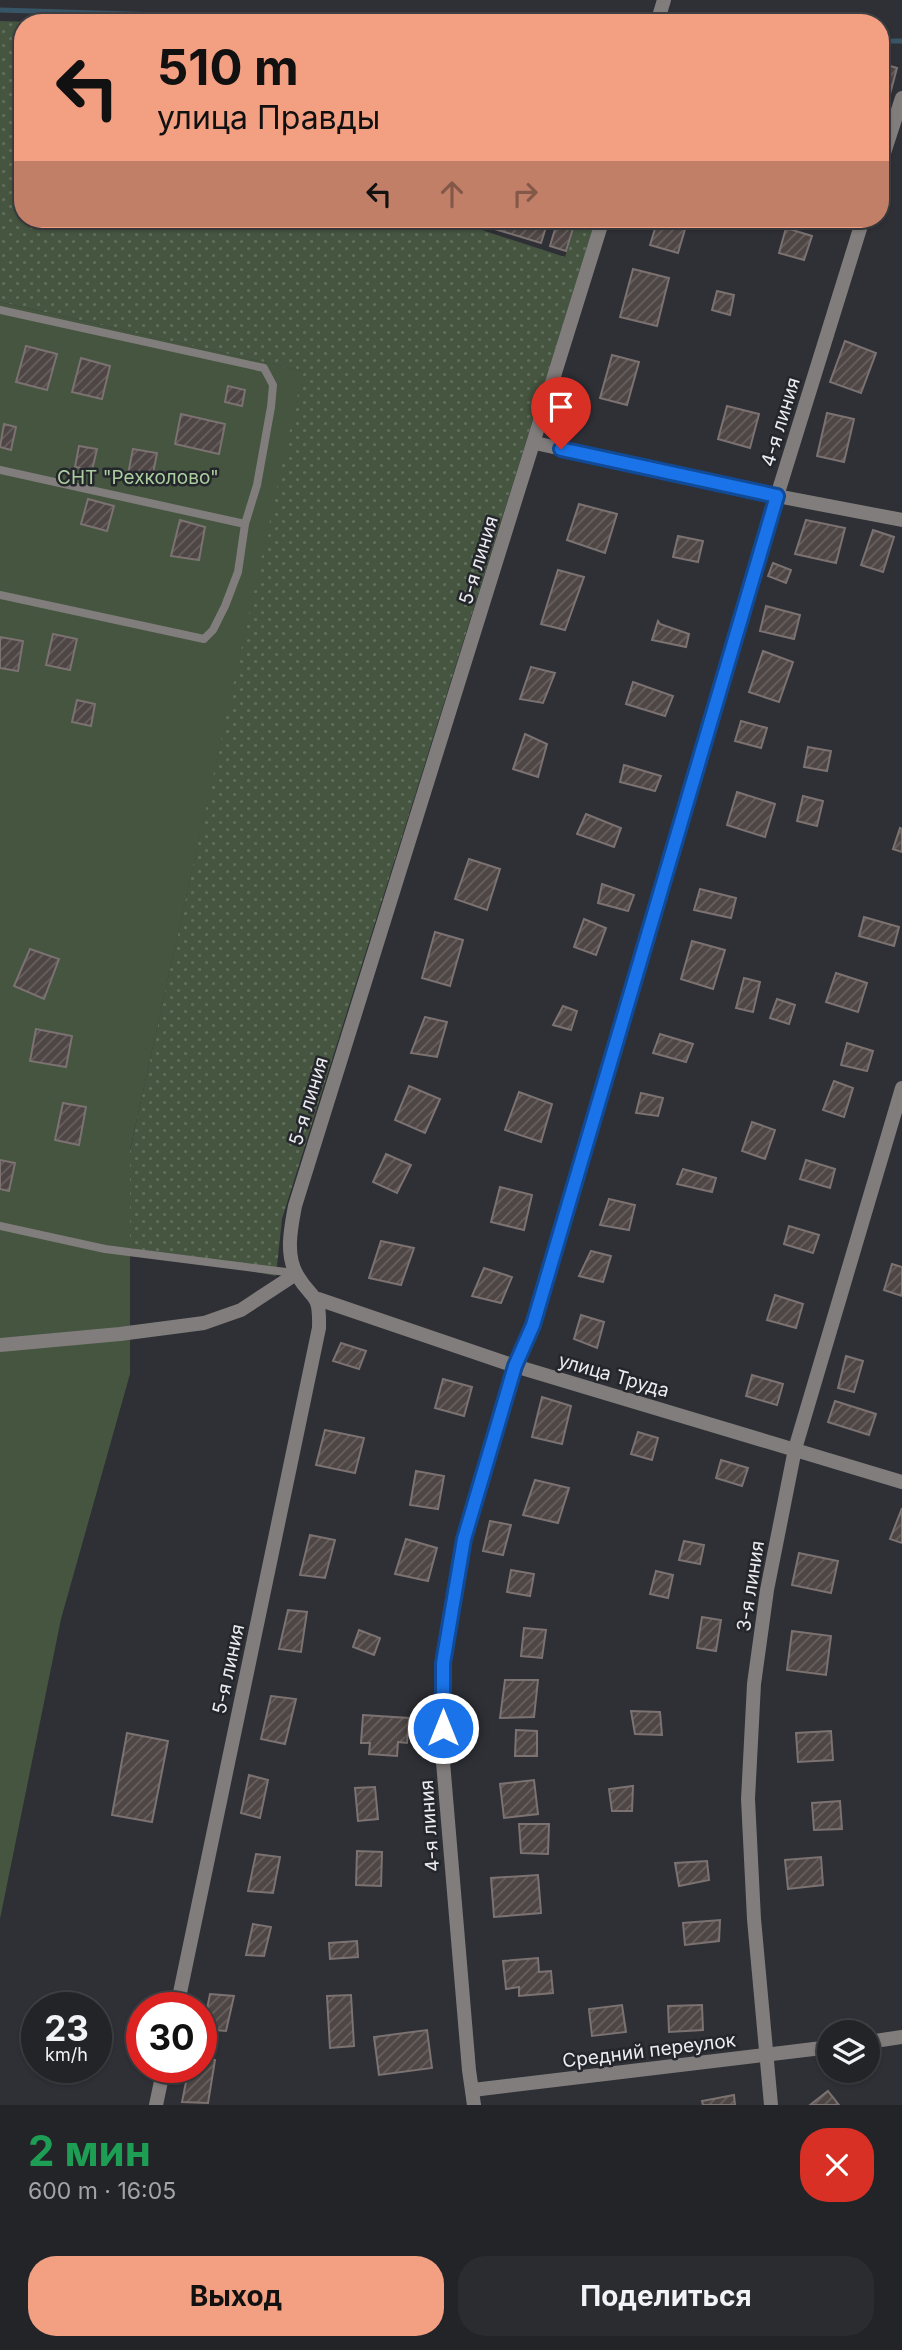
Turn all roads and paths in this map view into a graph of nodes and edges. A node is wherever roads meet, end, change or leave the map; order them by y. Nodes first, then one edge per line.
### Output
1 (902, 98) edge
2 (889, 138) edge
3 (600, 228) edge
4 (860, 228) edge
5 (0, 310) edge
6 (535, 443) junction
7 (0, 470) edge
8 (777, 496) junction
9 (902, 520) edge
10 (245, 524) junction
11 (0, 595) edge
12 (902, 1088) edge
13 (0, 1226) edge
14 (296, 1274) junction
15 (318, 1299) junction
16 (0, 1345) edge
17 (515, 1366) junction
18 (795, 1449) junction
19 (902, 1482) edge
20 (180, 1992) edge
21 (902, 2037) edge
22 (880, 2040) edge
23 (817, 2049) edge
24 (766, 2056) junction
25 (161, 2083) edge
26 (473, 2098) edge
27 (156, 2105) edge
28 (771, 2105) edge

1 - 2 street
3 - 6 street, 5-я линия
4 - 8 street, 4-я линия
5 - 10 lane
6 - 8 street
6 - 14 street, 5-я линия
7 - 10 lane
8 - 9 street
8 - 17 street, 4-я линия
10 - 11 lane
12 - 18 street, 3-я линия
13 - 14 lane
14 - 15 street
14 - 16 street
15 - 17 street, улица Труда
15 - 20 street, 5-я линия
17 - 18 street, улица Труда
17 - 26 street, 4-я линия
18 - 19 street, улица Труда
18 - 24 street, 3-я линия
21 - 22 street
23 - 24 street, Средний переулок
24 - 26 street, Средний переулок
24 - 28 street, 3-я линия
25 - 27 street

